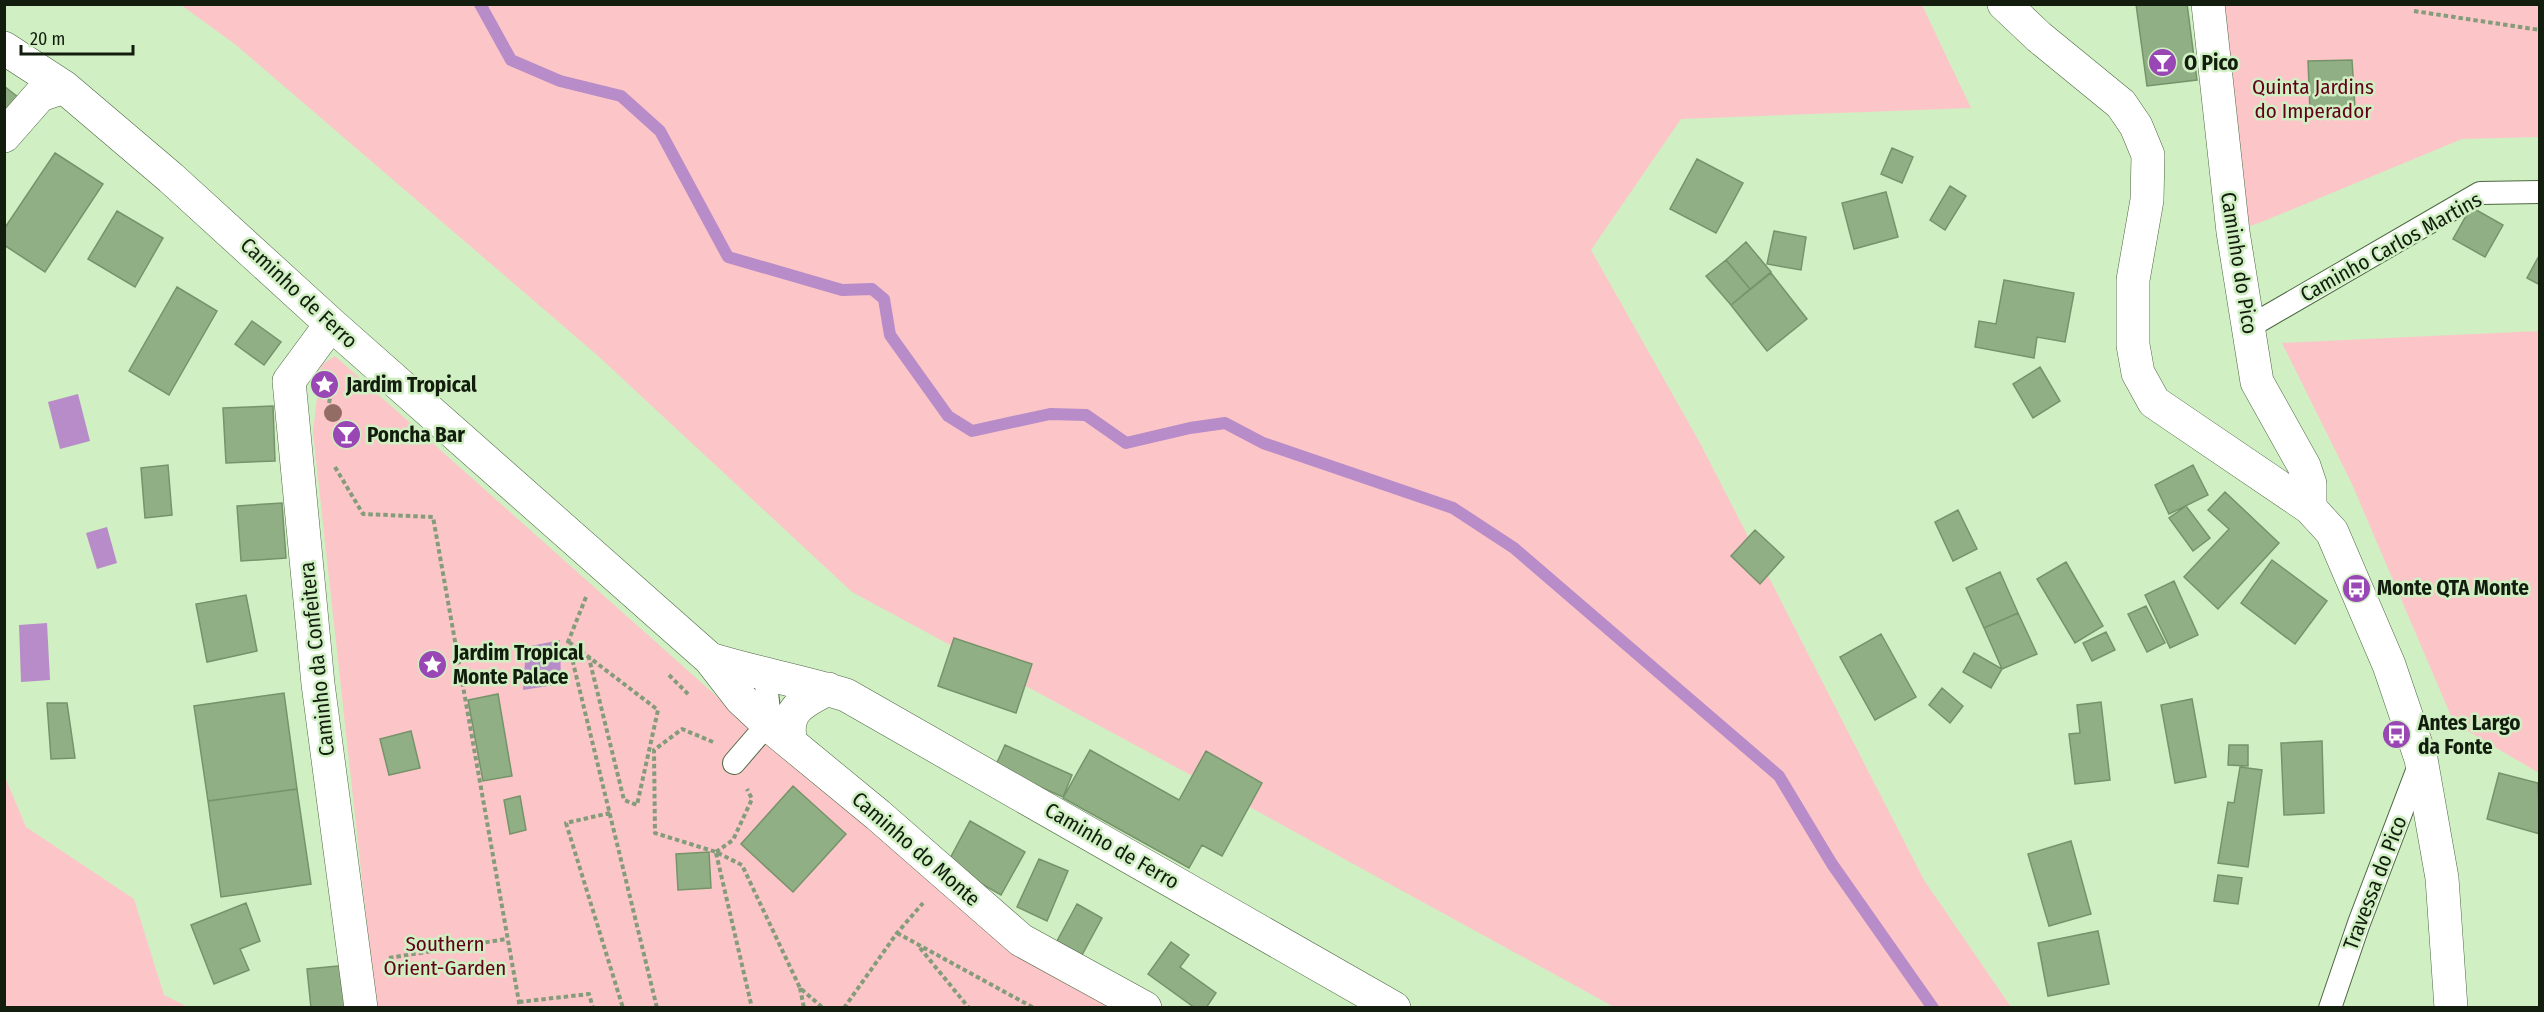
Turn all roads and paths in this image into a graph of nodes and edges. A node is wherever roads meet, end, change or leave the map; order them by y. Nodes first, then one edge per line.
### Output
1 (2004, 4) edge
2 (2208, 4) edge
3 (2414, 11) dead end
4 (2540, 30) edge
5 (4, 48) edge
6 (64, 87) junction
7 (4, 135) edge
8 (2540, 192) edge
9 (331, 324) junction
10 (2249, 327) junction
11 (333, 464) dead end
12 (2310, 508) junction
13 (588, 591) dead end
14 (568, 642) junction
15 (589, 658) junction
16 (710, 659) junction
17 (765, 676) junction
18 (828, 689) junction
19 (682, 729) dead end
20 (781, 735) junction
21 (2421, 759) junction
22 (734, 763) joint
23 (610, 813) junction
24 (716, 852) junction
25 (928, 896) dead end
26 (897, 933) junction
27 (506, 939) junction
28 (917, 945) junction
29 (379, 959) dead end
30 (800, 988) junction
31 (519, 1005) edge
32 (361, 1008) edge
33 (592, 1008) edge
34 (623, 1008) edge
35 (657, 1008) edge
36 (752, 1008) edge
37 (804, 1008) edge
38 (823, 1008) edge
39 (844, 1008) edge
40 (969, 1008) edge
41 (1034, 1008) edge
42 (1145, 1008) edge
43 (1394, 1008) edge
44 (2330, 1008) edge
45 (2451, 1008) edge

1 - 12 street
2 - 10 street, Caminho do Pico
3 - 4 path
5 - 6 street, Caminho de Ferro
6 - 7 street
6 - 9 street, Caminho de Ferro
8 - 10 lane, Caminho Carlos Martins
9 - 16 street, Caminho de Ferro
9 - 32 street, Caminho da Confeitera
10 - 12 street, Caminho do Pico
11 - 27 path
12 - 21 street
13 - 14 path
14 - 15 path
14 - 23 path
15 - 15 path
16 - 17 street, Caminho de Ferro
16 - 20 street, Caminho do Monte
17 - 18 street, Caminho de Ferro
17 - 20 lane
18 - 20 street
18 - 43 street, Caminho de Ferro
19 - 24 path
20 - 22 lane
20 - 42 street, Caminho do Monte
21 - 44 lane, Travessa do Pico
21 - 45 street
22 - 24 path
23 - 34 path
23 - 35 path
24 - 30 path
24 - 36 path
25 - 26 path
26 - 28 path
26 - 39 path
27 - 29 path
27 - 31 path
28 - 40 path
28 - 41 path
30 - 37 path
30 - 38 path
31 - 33 path

